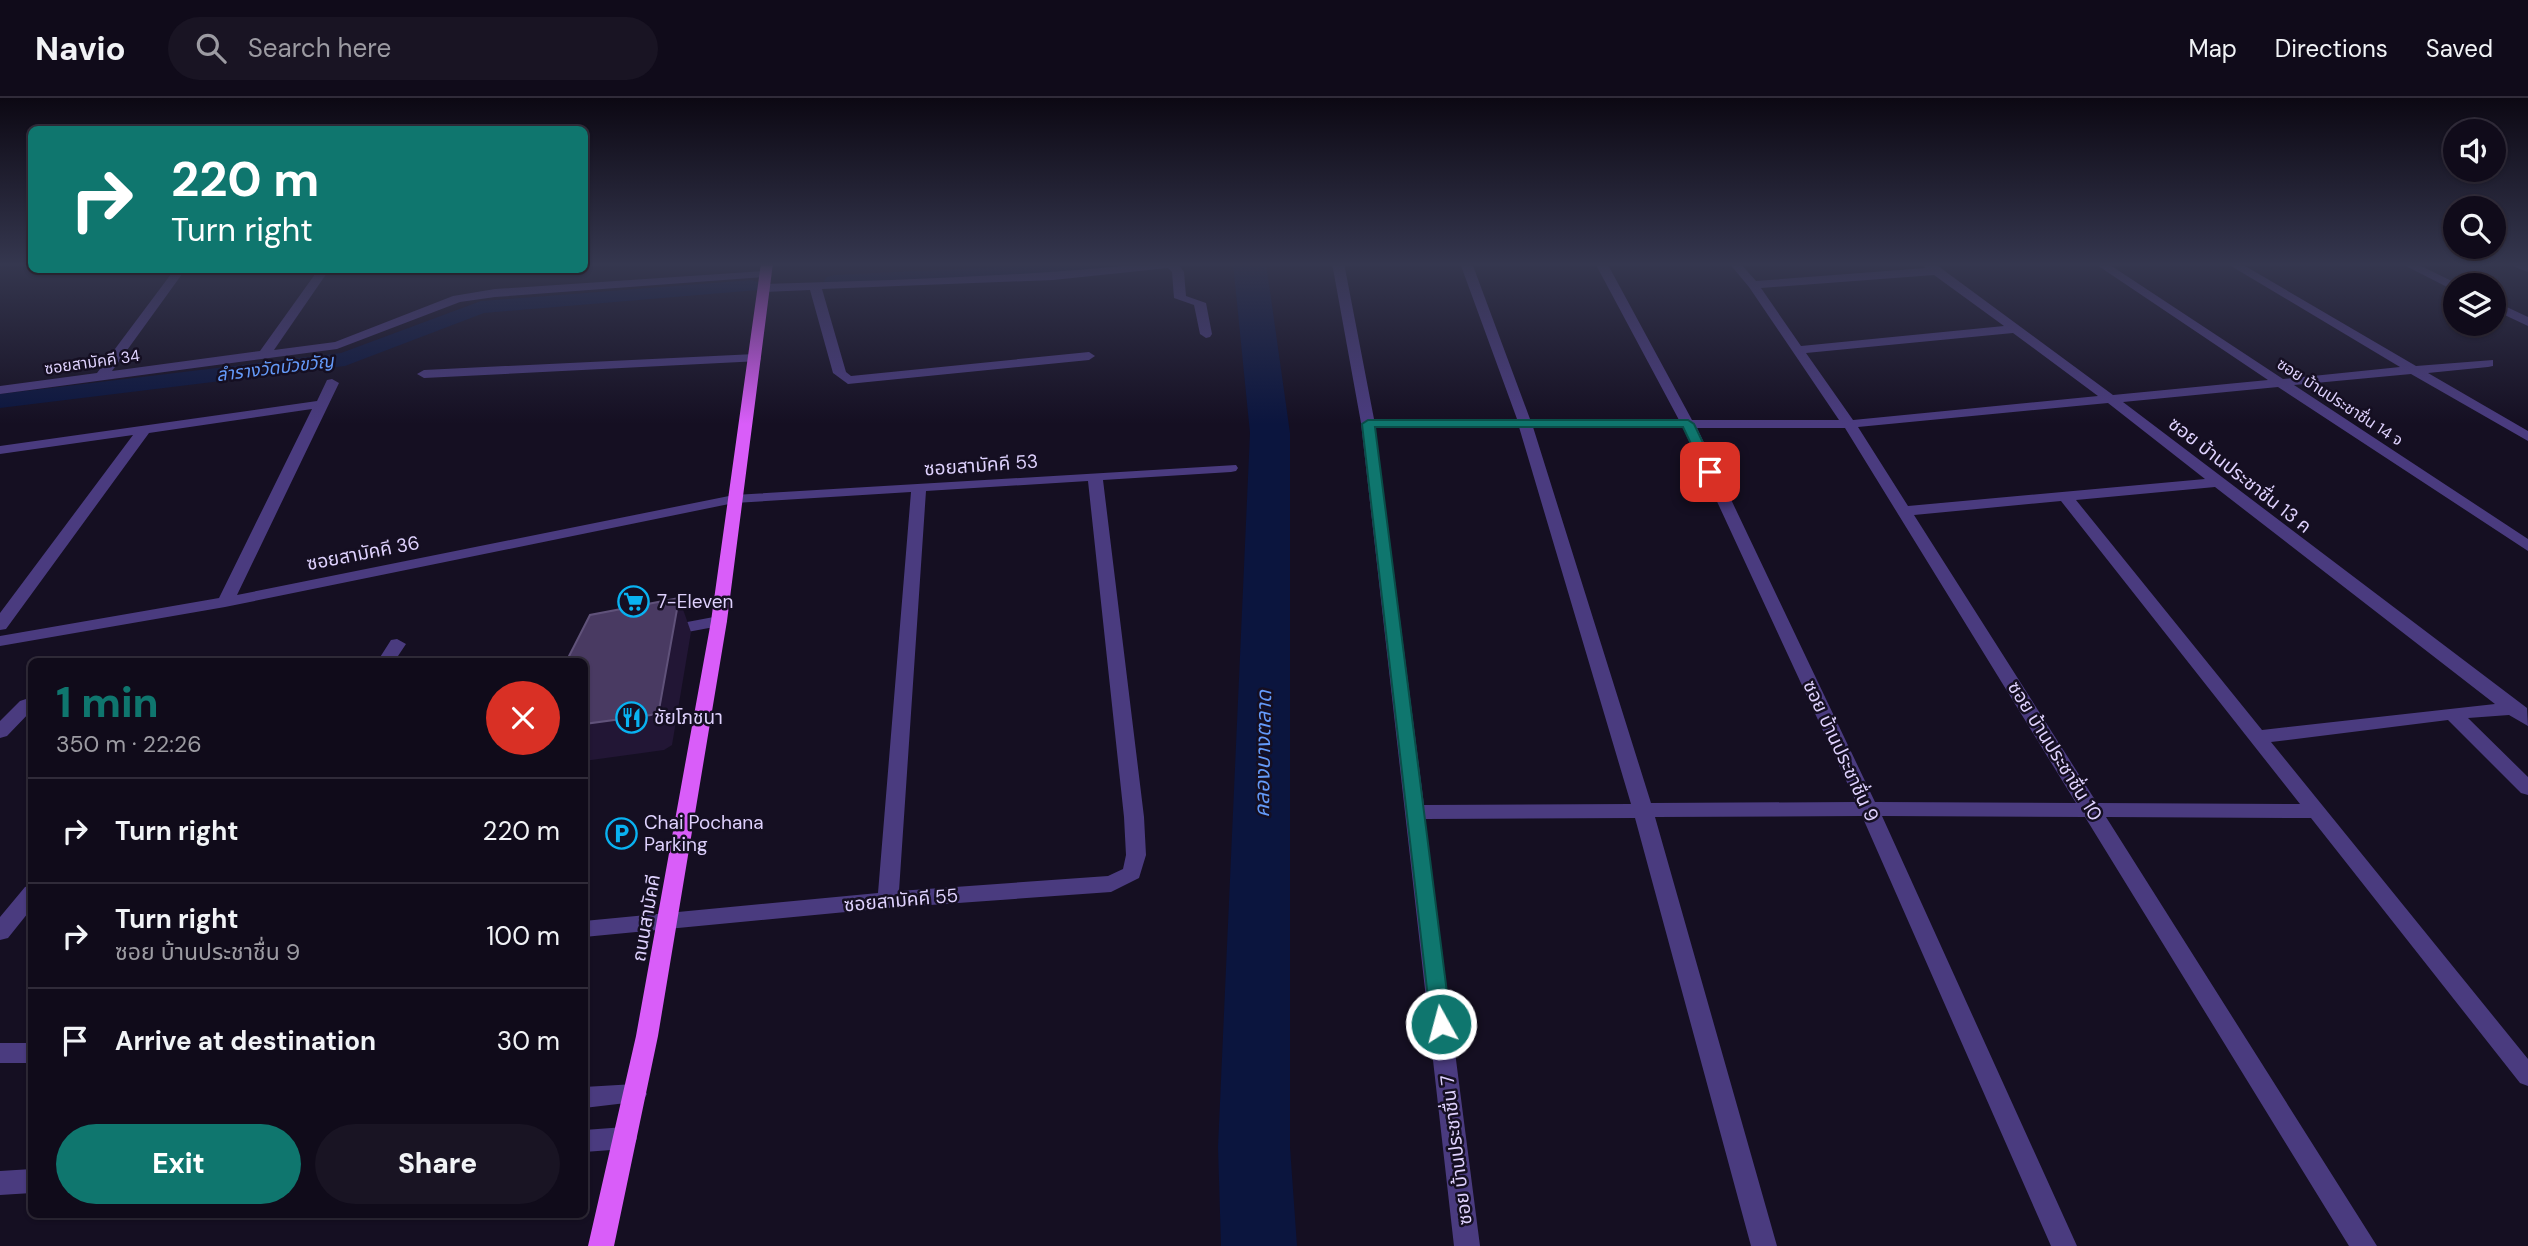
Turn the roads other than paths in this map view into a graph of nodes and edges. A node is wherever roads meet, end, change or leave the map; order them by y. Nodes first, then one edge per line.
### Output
1 (145, 317) edge
2 (291, 317) edge
3 (411, 317) edge
4 (760, 317) edge
5 (824, 317) edge
6 (1203, 317) edge
7 (1348, 317) edge
8 (1486, 317) edge
9 (1630, 317) edge
10 (1774, 317) edge
11 (1999, 317) edge
12 (2180, 317) edge
13 (2322, 317) edge
14 (2016, 329) junction
15 (1206, 334) dead end
16 (1796, 350) junction
17 (264, 355) junction
18 (1089, 356) dead end
19 (755, 358) junction
20 (2488, 363) dead end
21 (2417, 372) junction
22 (424, 374) dead end
23 (101, 377) junction
24 (332, 383) dead end
25 (2281, 384) junction
26 (0, 390) edge
27 (2112, 400) junction
28 (322, 404) junction
29 (1525, 423) junction
30 (1368, 424) junction
31 (1688, 424) junction
32 (1849, 424) junction
33 (145, 429) junction
34 (2528, 437) edge
35 (0, 450) edge
36 (1231, 468) dead end
37 (1095, 477) junction
38 (2218, 482) junction
39 (919, 489) junction
40 (2064, 495) junction
41 (734, 499) junction
42 (1903, 511) junction
43 (2528, 546) edge
44 (225, 602) junction
45 (719, 621) junction
46 (0, 625) edge
47 (651, 633) edge
48 (0, 641) edge
49 (397, 644) dead end
50 (388, 658) edge
51 (26, 705) dead end
52 (2523, 712) edge
53 (2452, 713) junction
54 (0, 732) edge
55 (2258, 737) junction
56 (2528, 788) edge
57 (1868, 809) junction
58 (1643, 810) junction
59 (2093, 811) junction
60 (2317, 811) junction
61 (1416, 812) junction
62 (28, 898) edge
63 (888, 900) junction
64 (667, 920) junction
65 (588, 929) edge
66 (0, 932) edge
67 (0, 1053) edge
68 (28, 1053) edge
69 (2528, 1076) edge
70 (635, 1094) junction
71 (588, 1098) edge
72 (625, 1138) junction
73 (588, 1141) edge
74 (28, 1181) edge
75 (0, 1183) edge
76 (601, 1246) edge
77 (1467, 1246) edge
78 (1764, 1246) edge
79 (2064, 1246) edge
80 (2364, 1246) edge

1 - 23 street
2 - 17 street
3 - 17 street, ซอยสามัคคี 34
4 - 19 main road, ถนนสามัคคี
5 - 18 street
6 - 15 street, ซอยสามัคคี 34
7 - 30 street, ซอย บ้านประชาชื่น 7
8 - 29 street
9 - 31 street, ซอย บ้านประชาชื่น 9
10 - 16 street, ซอย บ้านประชาชื่น 10
11 - 14 street, ซอย บ้านประชาชื่น 13 ค
12 - 25 street, ซอย บ้านประชาชื่น 14 จ
13 - 21 street
14 - 16 street
14 - 27 street, ซอย บ้านประชาชื่น 13 ค
16 - 32 street, ซอย บ้านประชาชื่น 10
17 - 23 street, ซอยสามัคคี 34
19 - 22 street
19 - 41 main road, ถนนสามัคคี
20 - 21 street
21 - 25 street
21 - 34 street
23 - 26 street, ซอยสามัคคี 34
24 - 28 street
25 - 27 street
25 - 43 street, ซอย บ้านประชาชื่น 14 จ
27 - 32 street
27 - 38 street, ซอย บ้านประชาชื่น 13 ค
28 - 33 street
28 - 44 street
29 - 30 street
29 - 31 street
29 - 58 street
30 - 61 street, ซอย บ้านประชาชื่น 7
31 - 32 street
31 - 57 street, ซอย บ้านประชาชื่น 9
32 - 42 street, ซอย บ้านประชาชื่น 10
33 - 35 street
33 - 46 street
36 - 37 street, ซอยสามัคคี 53
37 - 39 street, ซอยสามัคคี 53
37 - 63 street, ซอยสามัคคี 55
38 - 40 street
38 - 52 street, ซอย บ้านประชาชื่น 13 ค
39 - 41 street, ซอยสามัคคี 53
39 - 63 street
40 - 42 street
40 - 55 street
41 - 44 street, ซอยสามัคคี 36
41 - 45 main road, ถนนสามัคคี
42 - 59 street, ซอย บ้านประชาชื่น 10
44 - 48 street, ซอยสามัคคี 36
45 - 47 street
45 - 64 main road, ถนนสามัคคี
49 - 50 street
51 - 54 street
52 - 53 street
53 - 55 street
53 - 56 street
55 - 60 street
57 - 58 street
57 - 59 street
57 - 79 street, ซอย บ้านประชาชื่น 9
58 - 61 street
58 - 78 street
59 - 60 street
59 - 80 street, ซอย บ้านประชาชื่น 10
60 - 69 street
61 - 77 street, ซอย บ้านประชาชื่น 7
62 - 66 street
63 - 64 street, ซอยสามัคคี 55
64 - 65 street, ซอยสามัคคี 55
64 - 70 main road, ถนนสามัคคี
67 - 68 street
70 - 71 street
70 - 72 main road, ถนนสามัคคี
72 - 73 street
72 - 76 main road, ถนนสามัคคี
74 - 75 street

